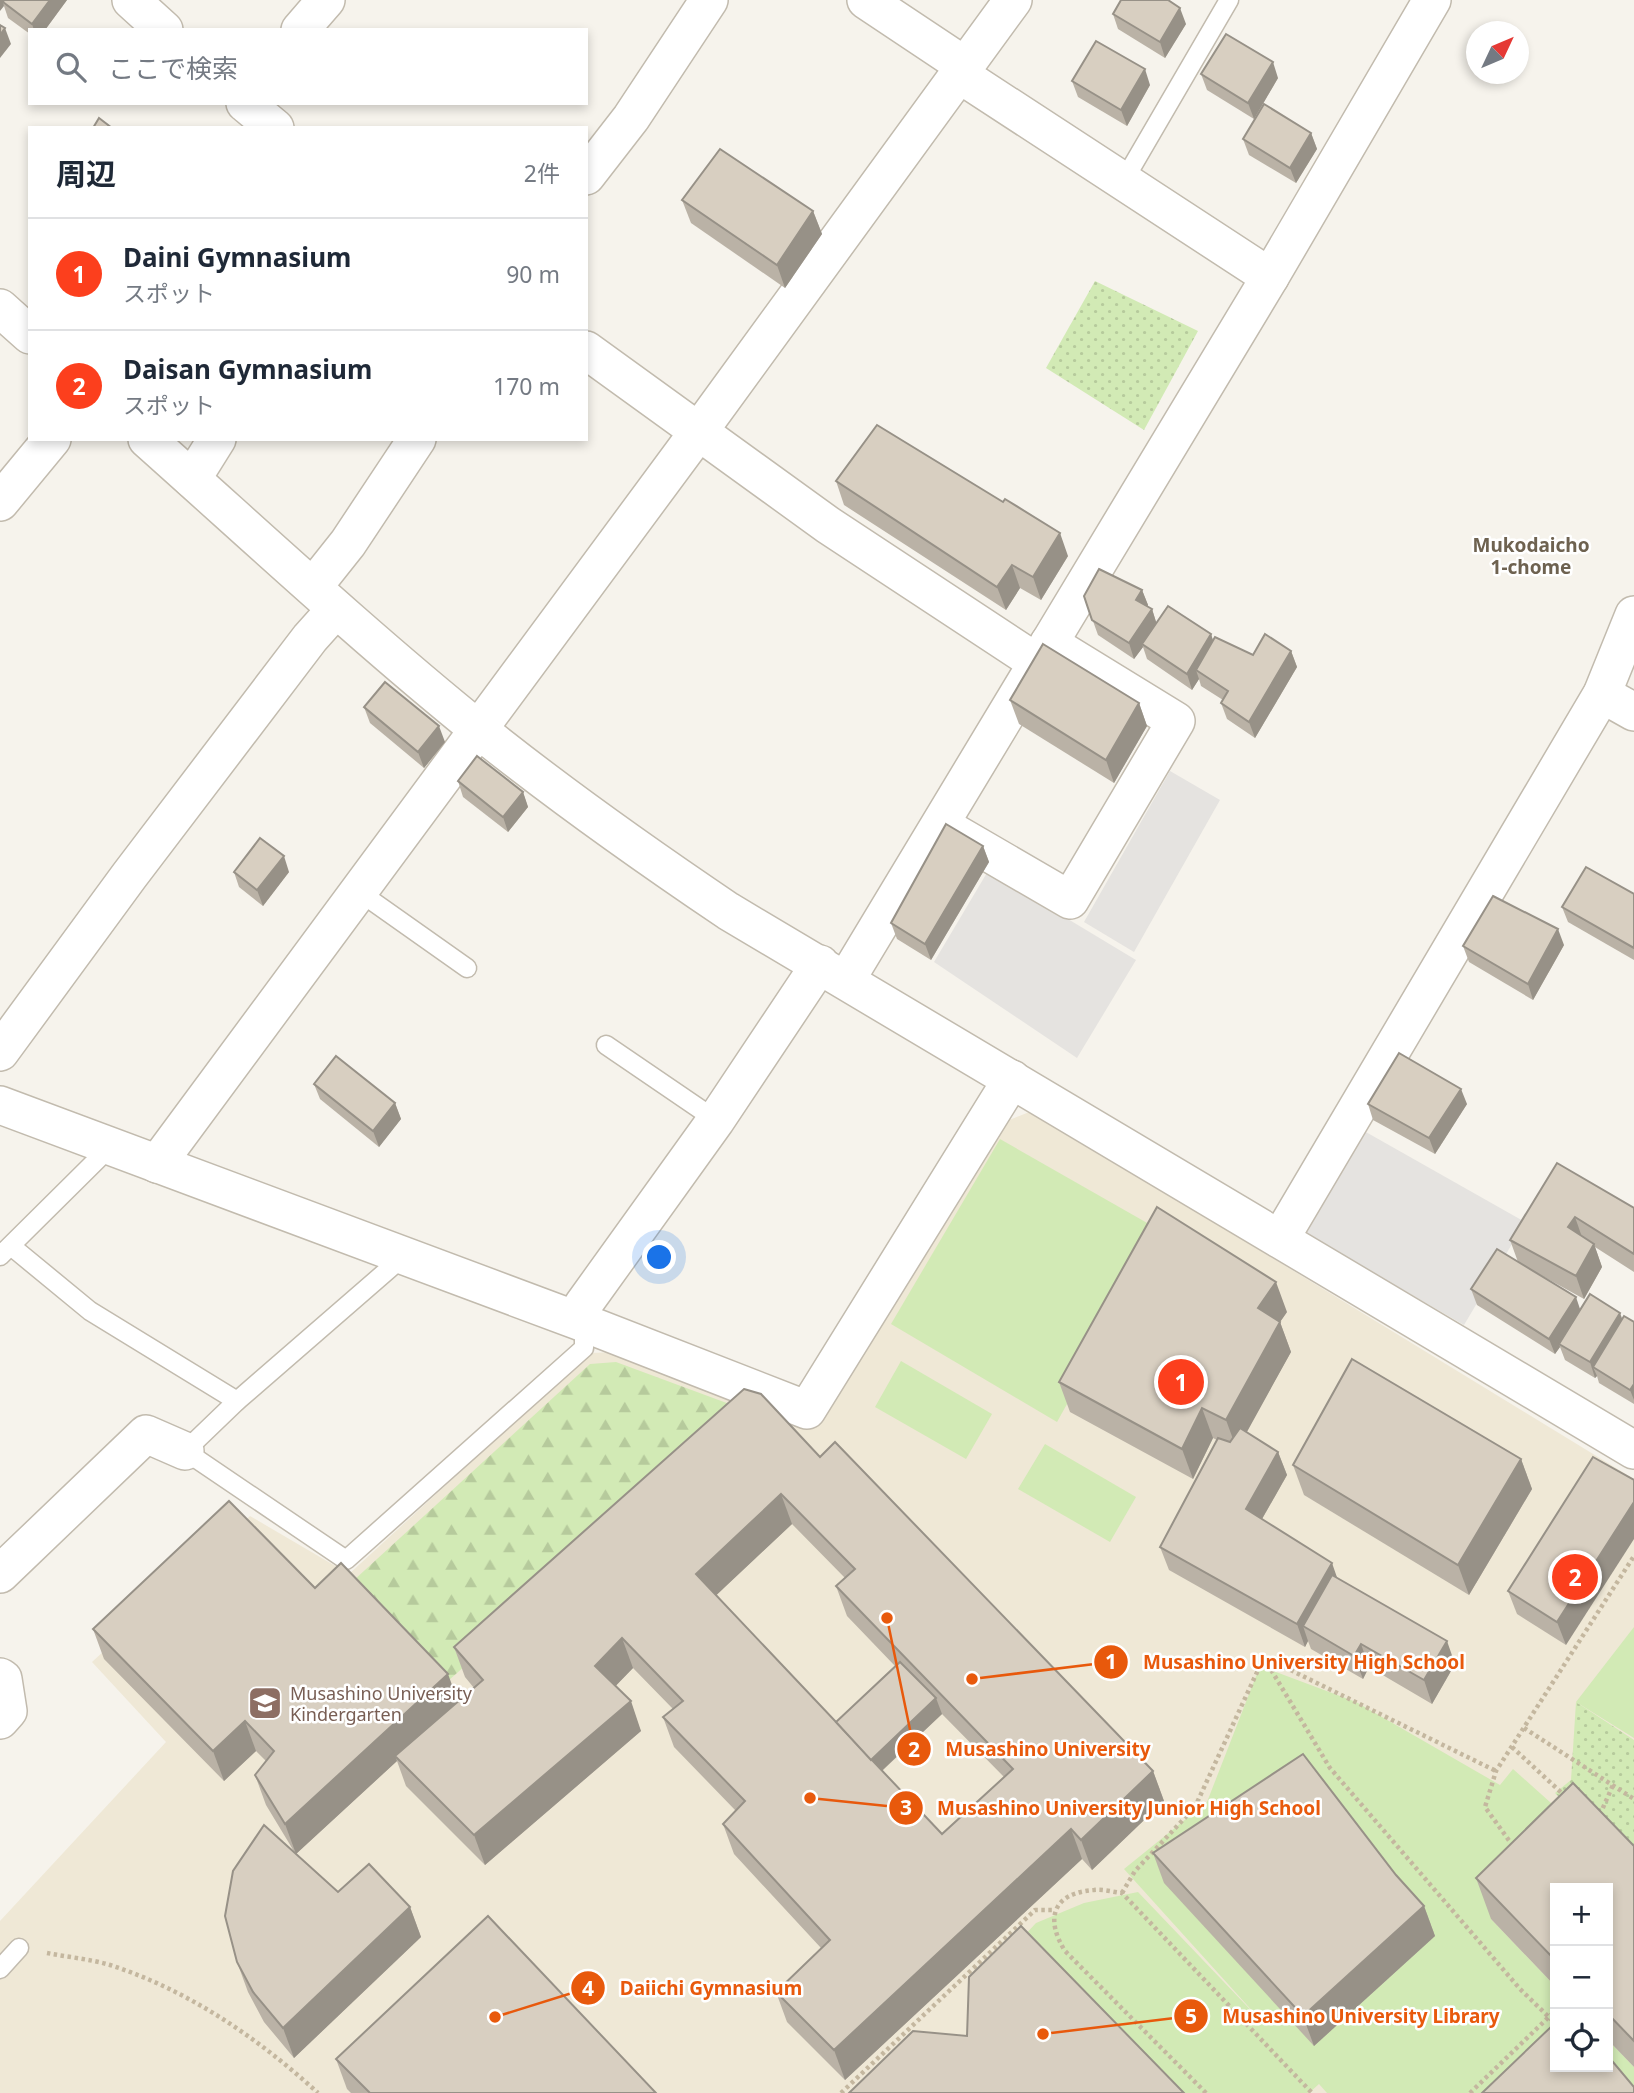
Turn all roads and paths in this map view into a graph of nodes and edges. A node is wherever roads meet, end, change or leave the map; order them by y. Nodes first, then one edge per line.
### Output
1 (131, 0) edge
2 (326, 0) edge
3 (709, 0) edge
4 (866, 0) edge
5 (1013, 0) edge
6 (1229, 0) edge
7 (1432, 0) edge
8 (162, 28) edge
9 (302, 28) edge
10 (962, 70) junction
11 (247, 105) edge
12 (273, 126) edge
13 (588, 173) edge
14 (1123, 182) junction
15 (1269, 277) junction
16 (0, 308) edge
17 (28, 333) edge
18 (588, 351) edge
19 (699, 431) junction
20 (50, 441) edge
21 (149, 441) edge
22 (216, 441) edge
23 (415, 441) edge
24 (192, 479) junction
25 (0, 502) edge
26 (325, 598) junction
27 (1634, 615) edge
28 (1042, 653) junction
29 (1602, 694) junction
30 (1634, 712) edge
31 (478, 729) junction
32 (939, 824) junction
33 (358, 891) junction
34 (467, 968) dead end
35 (833, 972) junction
36 (606, 1045) dead end
37 (0, 1052) edge
38 (1012, 1079) junction
39 (0, 1105) edge
40 (716, 1120) junction
41 (111, 1146) junction
42 (157, 1164) junction
43 (1280, 1239) junction
44 (5, 1251) edge
45 (404, 1256) junction
46 (584, 1323) junction
47 (237, 1401) junction
48 (1634, 1450) edge
49 (185, 1451) junction
50 (1634, 1556) edge
51 (0, 1574) edge
52 (1264, 1657) junction
53 (0, 1677) edge
54 (0, 1720) edge
55 (1524, 1728) junction
56 (1512, 1747) junction
57 (1496, 1771) junction
58 (1612, 1785) junction
59 (1634, 1799) edge
60 (1571, 1801) edge
61 (1591, 1819) edge
62 (1521, 1856) edge
63 (1122, 1893) junction
64 (1054, 1910) junction
65 (19, 1948) joint
66 (0, 1969) edge
67 (1549, 2017) joint
68 (318, 2093) edge
69 (841, 2093) edge
70 (1206, 2093) edge
71 (1312, 2093) edge
72 (1470, 2093) edge

1 - 8 street
2 - 9 street
3 - 13 street
4 - 10 street
5 - 10 street
6 - 14 lane
7 - 15 street
10 - 14 street
10 - 19 street
11 - 12 street
14 - 15 street
15 - 28 street
16 - 17 street
18 - 19 street
19 - 28 street
19 - 31 street
20 - 25 street
21 - 24 street
22 - 24 street
23 - 26 street
24 - 26 street
26 - 31 street
26 - 37 street
27 - 29 street
28 - 32 street
28 - 32 street
29 - 30 street
29 - 43 street
31 - 33 street
31 - 35 street
32 - 35 street
33 - 34 lane
33 - 42 street
35 - 38 street
35 - 40 street
36 - 40 lane
38 - 43 street
38 - 46 street
39 - 41 street
40 - 46 street
41 - 42 street
41 - 44 lane
42 - 45 street
43 - 48 street
44 - 47 lane
45 - 46 street
45 - 47 lane
46 - 49 lane
47 - 49 lane
49 - 51 street
50 - 55 path
52 - 57 path
52 - 63 path
52 - 67 path
53 - 54 street
55 - 56 path
55 - 58 path
56 - 57 path
56 - 60 path
57 - 62 path
58 - 59 path
58 - 61 path
63 - 64 path
63 - 71 path
64 - 69 path
64 - 70 path
65 - 66 lane
65 - 68 path
67 - 72 path

